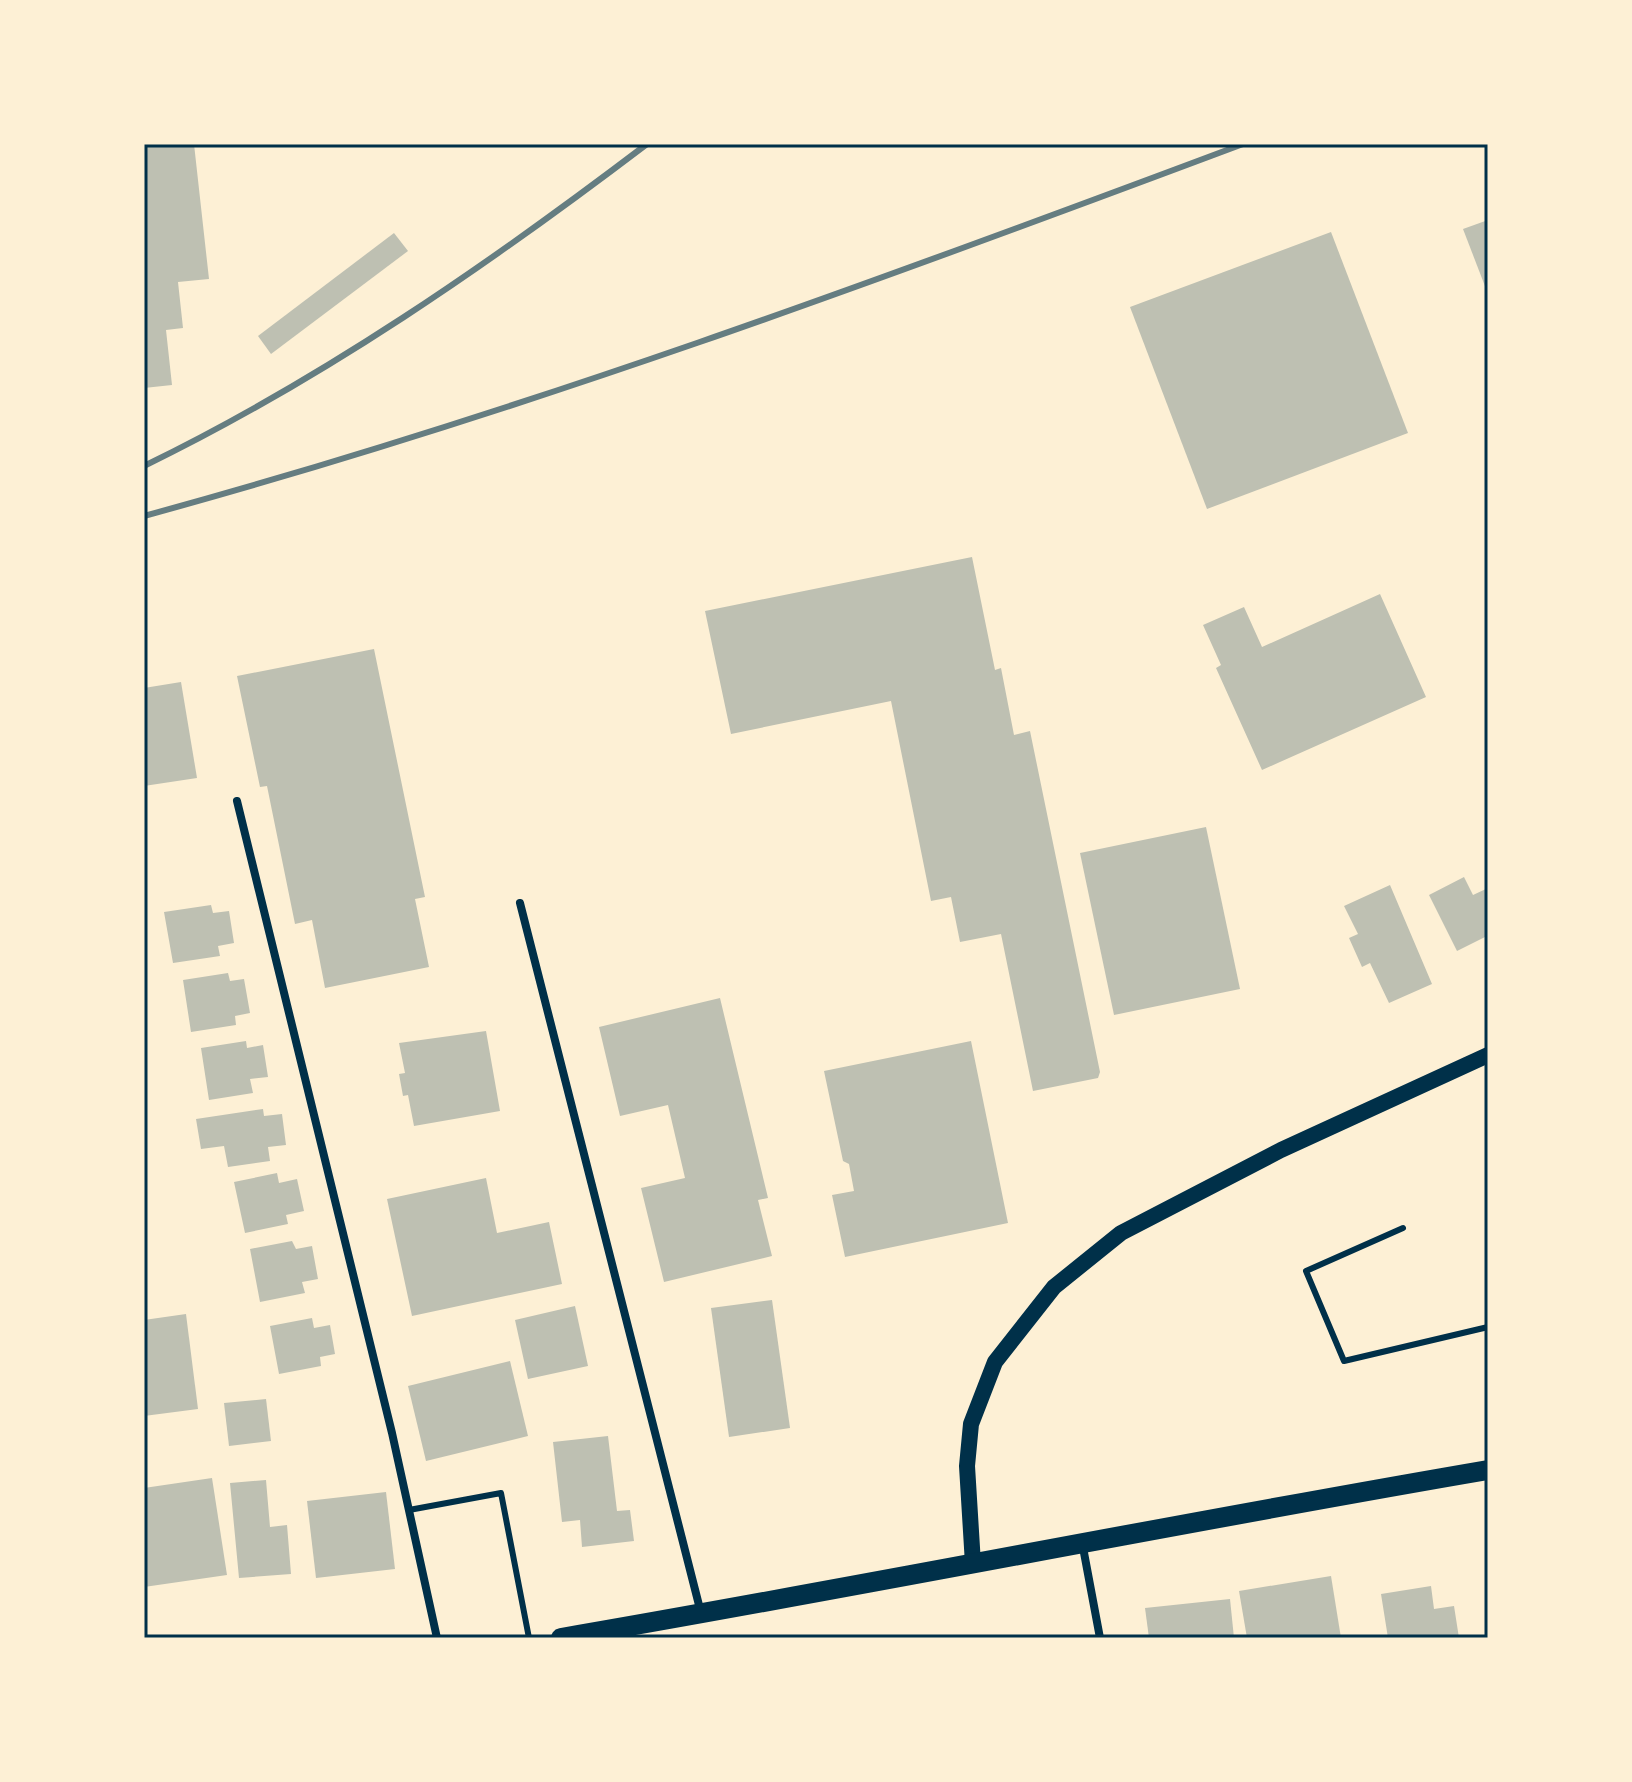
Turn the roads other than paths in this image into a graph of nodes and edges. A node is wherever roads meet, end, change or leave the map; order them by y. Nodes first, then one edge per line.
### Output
1 (237, 801) dead end
2 (520, 903) dead end
3 (1488, 1055) edge
4 (1403, 1228) dead end
5 (1488, 1327) edge
6 (1488, 1470) edge
7 (409, 1510) junction
8 (1082, 1542) junction
9 (973, 1564) junction
10 (701, 1614) junction
11 (437, 1638) edge
12 (529, 1638) edge
13 (561, 1638) edge
14 (1100, 1638) edge

1 - 7 street
2 - 10 street
3 - 9 main road
4 - 5 lane
6 - 8 main road
7 - 11 street
7 - 12 lane
8 - 9 main road
8 - 14 street
9 - 10 main road
10 - 13 main road

